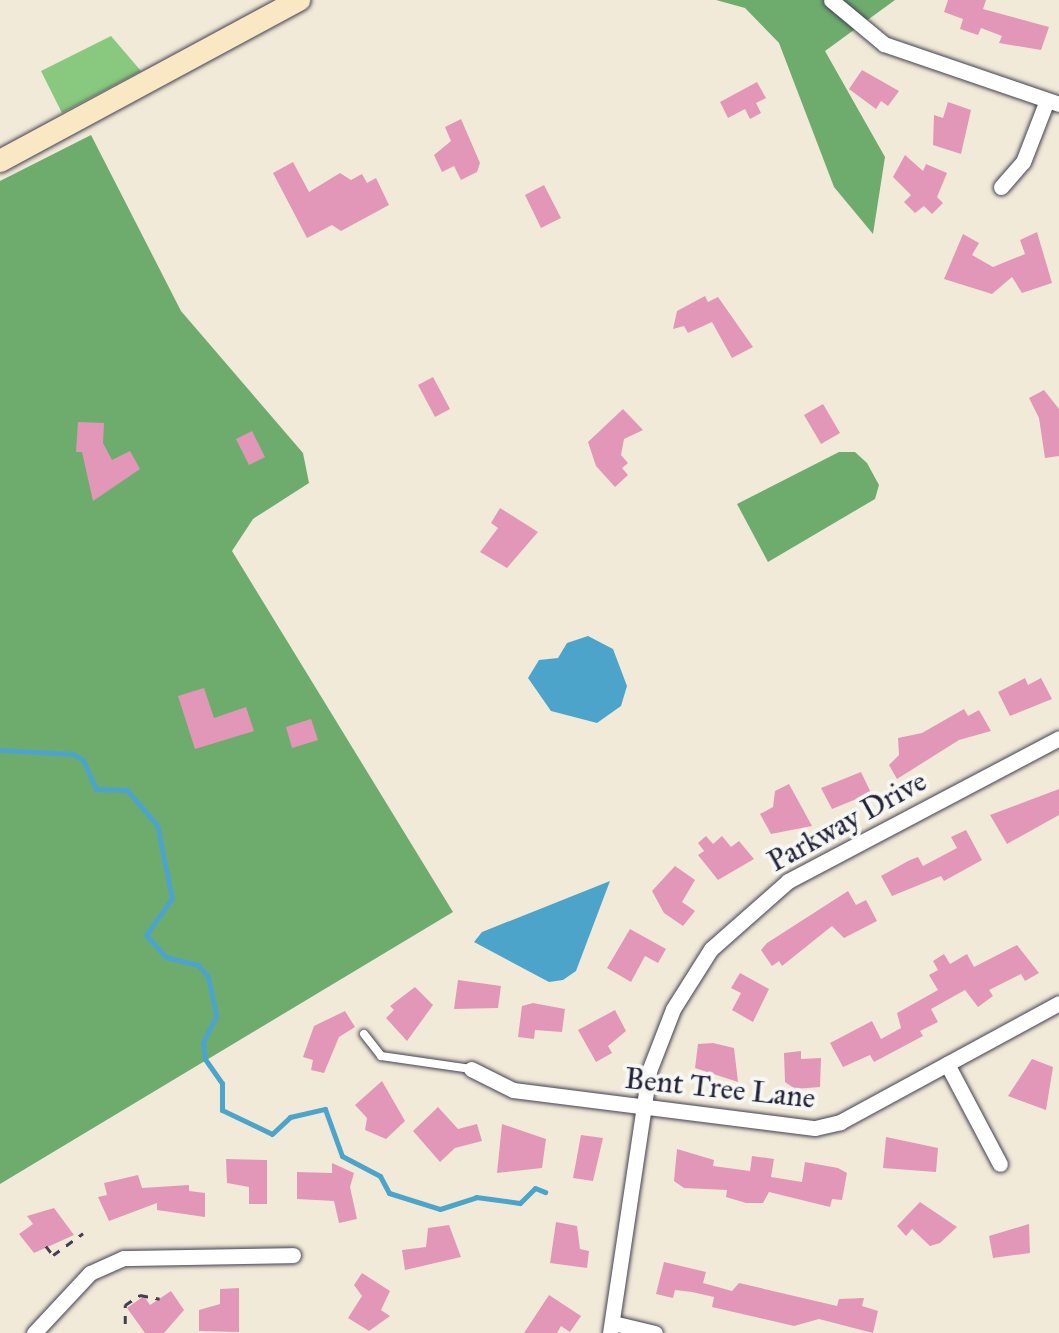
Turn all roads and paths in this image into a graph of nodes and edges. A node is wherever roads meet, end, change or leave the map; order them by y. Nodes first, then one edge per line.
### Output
1 (298, 0) edge
2 (831, 0) edge
3 (1053, 101) edge
4 (0, 161) edge
5 (1001, 187) dead end
6 (1059, 738) edge
7 (1059, 1003) edge
8 (364, 1034) dead end
9 (947, 1064) junction
10 (470, 1069) joint
11 (642, 1110) junction
12 (1000, 1164) dead end
13 (82, 1233) dead end
14 (46, 1246) dead end
15 (293, 1255) dead end
16 (160, 1299) dead end
17 (125, 1324) dead end
18 (612, 1328) edge
19 (34, 1333) edge
20 (655, 1333) edge

1 - 4 main road
2 - 3 street
3 - 5 street
6 - 11 street, Parkway Drive
7 - 9 street, Bent Tree Lane
8 - 10 lane
9 - 11 street, Bent Tree Lane
9 - 12 street
10 - 11 street, Bent Tree Lane
11 - 18 street, Parkway Drive
13 - 14 path
15 - 19 street
16 - 17 path
18 - 20 street

